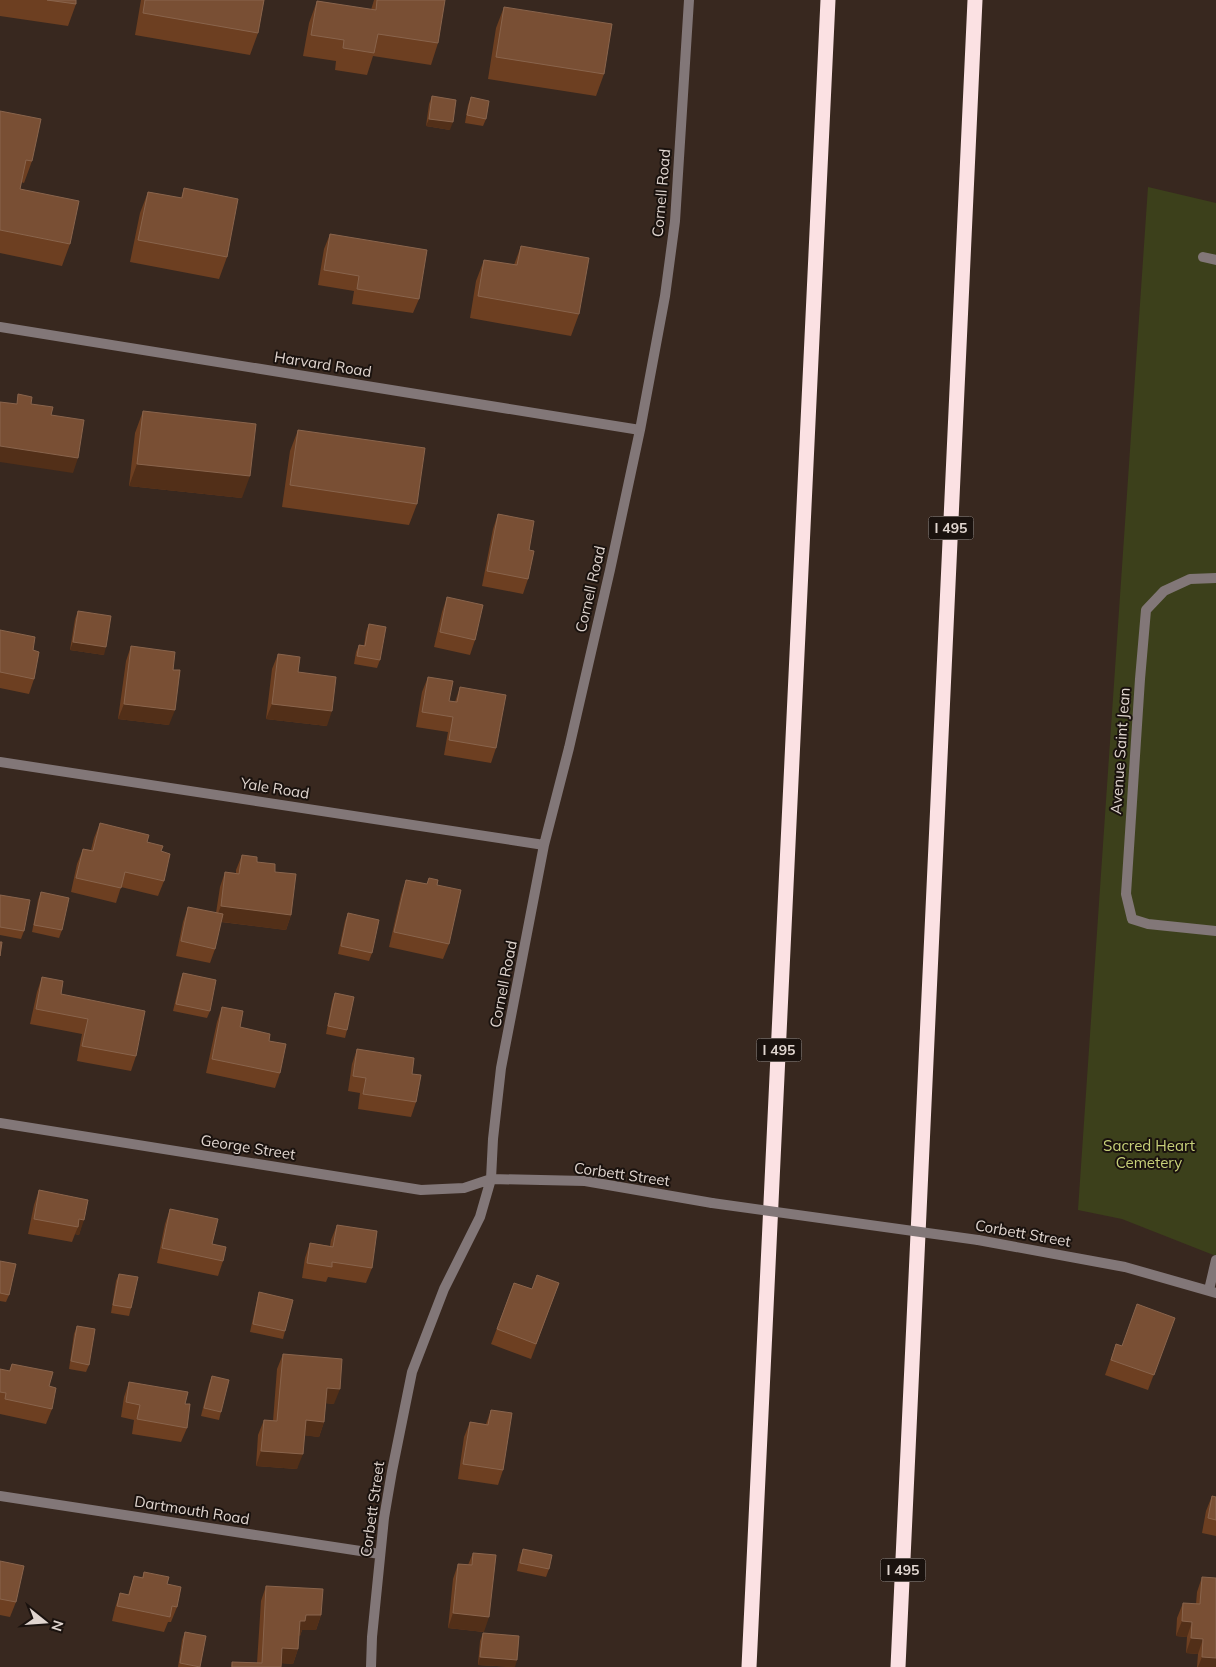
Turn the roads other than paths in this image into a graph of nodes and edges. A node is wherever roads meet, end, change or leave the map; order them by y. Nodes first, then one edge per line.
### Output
1 (689, 0) edge
2 (828, 0) edge
3 (975, 0) edge
4 (1203, 257) dead end
5 (1216, 260) edge
6 (0, 327) edge
7 (640, 430) junction
8 (1216, 578) edge
9 (0, 762) edge
10 (544, 845) junction
11 (1216, 931) edge
12 (0, 1123) edge
13 (490, 1180) junction
14 (1216, 1260) edge
15 (1213, 1291) edge
16 (0, 1496) edge
17 (380, 1554) junction
18 (371, 1667) edge
19 (749, 1667) edge
20 (898, 1667) edge

1 - 7 street, Cornell Road
2 - 19 highway, I 495
3 - 20 highway, I 495
4 - 5 street
6 - 7 street, Harvard Road
7 - 10 street, Cornell Road
8 - 11 street, Avenue Saint Jean
9 - 10 street, Yale Road
10 - 13 street, Cornell Road
12 - 13 street, George Street
13 - 15 street, Corbett Street, bridge
13 - 17 street, Corbett Street
14 - 15 street
16 - 17 street, Dartmouth Road
17 - 18 street, Corbett Street

